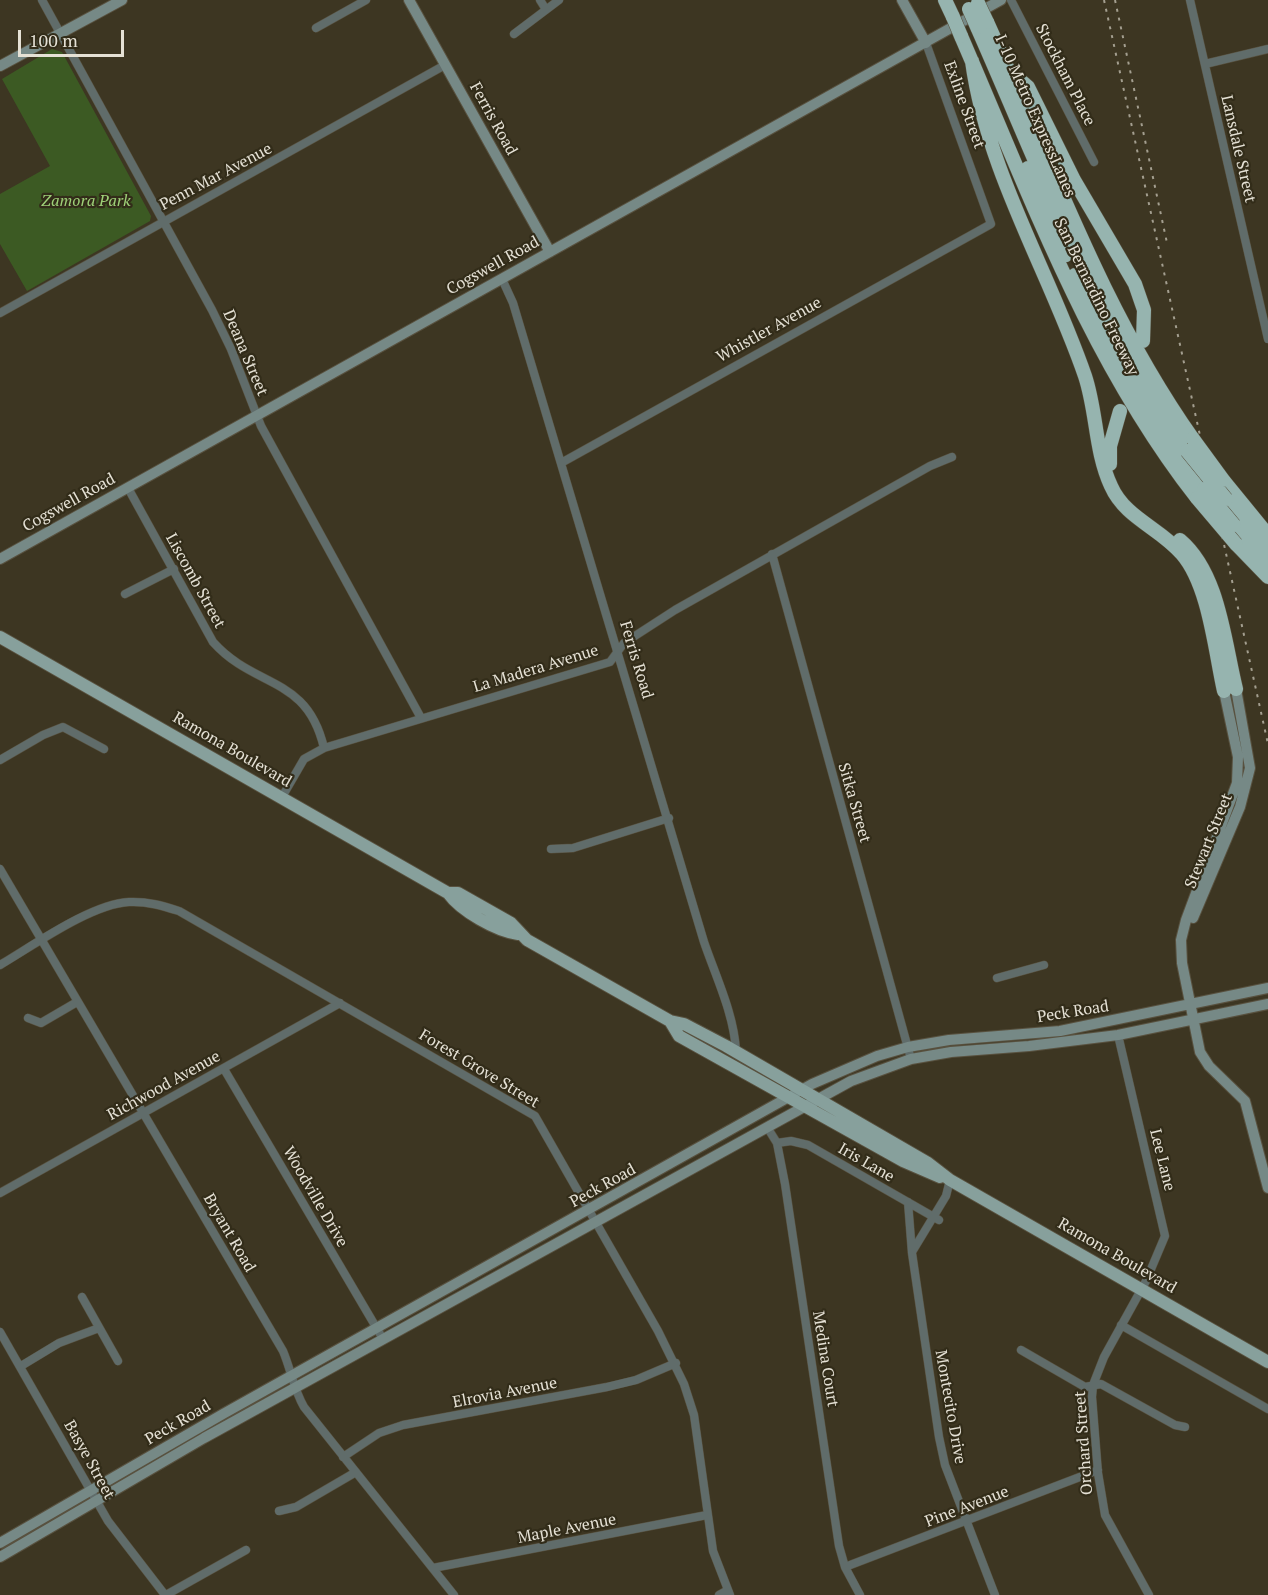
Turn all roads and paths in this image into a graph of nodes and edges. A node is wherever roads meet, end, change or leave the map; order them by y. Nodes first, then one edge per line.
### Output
1 (42, 0) edge
2 (122, 0) edge
3 (366, 0) edge
4 (409, 0) edge
5 (540, 0) edge
6 (559, 0) edge
7 (902, 0) edge
8 (945, 0) edge
9 (1001, 0) edge
10 (1011, 0) edge
11 (1190, 0) edge
12 (972, 3) edge
13 (545, 8) junction
14 (982, 24) junction
15 (316, 28) dead end
16 (61, 34) junction
17 (514, 34) dead end
18 (926, 43) junction
19 (1268, 49) edge
20 (972, 61) junction
21 (1205, 64) junction
22 (445, 65) junction
23 (0, 66) edge
24 (1009, 70) junction
25 (1094, 162) dead end
26 (164, 221) junction
27 (991, 224) joint
28 (550, 252) junction
29 (502, 279) junction
30 (0, 313) edge
31 (1268, 339) edge
32 (1143, 341) dead end
33 (1120, 411) dead end
34 (256, 415) junction
35 (1190, 445) junction
36 (952, 458) dead end
37 (561, 463) junction
38 (128, 488) junction
39 (1200, 494) junction
40 (1268, 535) edge
41 (1268, 546) edge
42 (772, 554) junction
43 (0, 559) edge
44 (1268, 561) edge
45 (174, 569) junction
46 (1268, 577) edge
47 (125, 594) dead end
48 (0, 637) edge
49 (618, 652) junction
50 (1230, 690) junction
51 (422, 717) junction
52 (324, 748) junction
53 (104, 749) dead end
54 (0, 760) edge
55 (282, 797) junction
56 (669, 818) junction
57 (551, 849) dead end
58 (0, 869) edge
59 (41, 940) junction
60 (0, 965) edge
61 (1044, 965) dead end
62 (997, 978) dead end
63 (1268, 988) edge
64 (78, 1002) junction
65 (340, 1003) junction
66 (1192, 1004) junction
67 (1268, 1004) edge
68 (28, 1018) dead end
69 (1194, 1020) junction
70 (670, 1022) junction
71 (1118, 1035) junction
72 (908, 1047) junction
73 (736, 1051) junction
74 (911, 1059) junction
75 (224, 1069) junction
76 (802, 1090) junction
77 (790, 1099) junction
78 (818, 1099) junction
79 (805, 1107) junction
80 (143, 1113) junction
81 (767, 1127) junction
82 (777, 1143) junction
83 (696, 1151) junction
84 (702, 1161) junction
85 (950, 1180) junction
86 (1268, 1188) edge
87 (0, 1193) edge
88 (908, 1202) junction
89 (590, 1210) junction
90 (936, 1219) junction
91 (596, 1221) junction
92 (912, 1253) junction
93 (475, 1274) junction
94 (481, 1285) junction
95 (1142, 1289) junction
96 (82, 1297) dead end
97 (1121, 1325) junction
98 (99, 1328) junction
99 (377, 1329) junction
100 (0, 1332) edge
101 (383, 1340) junction
102 (1021, 1350) dead end
103 (118, 1361) dead end
104 (1268, 1362) edge
105 (676, 1363) junction
106 (21, 1366) junction
107 (294, 1375) junction
108 (1093, 1385) junction
109 (296, 1387) junction
110 (1268, 1409) edge
111 (1185, 1427) dead end
112 (343, 1457) junction
113 (1098, 1470) junction
114 (356, 1472) junction
115 (91, 1491) junction
116 (97, 1501) junction
117 (279, 1511) dead end
118 (707, 1515) junction
119 (968, 1522) junction
120 (0, 1543) edge
121 (246, 1550) dead end
122 (0, 1557) edge
123 (845, 1567) junction
124 (433, 1568) junction
125 (729, 1592) edge
126 (166, 1595) edge
127 (454, 1595) edge
128 (719, 1595) edge
129 (860, 1595) edge
130 (995, 1595) edge
131 (1149, 1595) edge

1 - 16 street, Deana Street
2 - 16 main road
3 - 15 street
4 - 22 main road, Ferris Road
5 - 13 street
6 - 13 street
7 - 18 main road, Exline Street
8 - 20 highway, San Bernardino Freeway, bridge
9 - 18 main road, Cogswell Road
10 - 25 street, Stockham Place
11 - 21 street, Lansdale Street
12 - 14 highway, San Bernardino Freeway, bridge
13 - 17 street
14 - 24 highway, San Bernardino Freeway
14 - 35 highway, I-10 Metro ExpressLanes
16 - 23 main road
16 - 26 street, Deana Street
18 - 27 street, Exline Street
18 - 28 main road, Cogswell Road
19 - 21 street
20 - 39 highway, San Bernardino Freeway
20 - 50 highway
21 - 31 street, Lansdale Street
22 - 26 street, Penn Mar Avenue
22 - 28 main road, Ferris Road
24 - 32 highway
24 - 35 highway, San Bernardino Freeway
26 - 30 street, Penn Mar Avenue
26 - 34 street, Deana Street
27 - 37 street, Whistler Avenue
28 - 29 main road, Cogswell Road
29 - 34 main road, Cogswell Road
29 - 37 street, Ferris Road
33 - 50 highway
34 - 38 main road, Cogswell Road
34 - 51 street, Deana Street
35 - 40 highway, San Bernardino Freeway, bridge
35 - 41 highway, I-10 Metro ExpressLanes, bridge
36 - 42 street, La Madera Avenue
37 - 49 street, Ferris Road
38 - 43 main road, Cogswell Road
38 - 45 street, Liscomb Street
39 - 44 highway, bridge
39 - 46 highway, San Bernardino Freeway, bridge
42 - 49 street, La Madera Avenue
42 - 72 street, Sitka Street
45 - 47 street
45 - 52 street, Liscomb Street
48 - 55 main road, Ramona Boulevard
49 - 51 street, La Madera Avenue
49 - 56 street, Ferris Road
50 - 66 main road, Stewart Street
51 - 52 street, La Madera Avenue
52 - 55 street, La Madera Avenue
53 - 54 street
55 - 70 main road, Ramona Boulevard
56 - 57 street
56 - 73 street, Ferris Road
58 - 59 street, Bryant Road
59 - 60 street
59 - 64 street, Bryant Road
59 - 65 street, Forest Grove Street
61 - 62 street
63 - 66 main road, Peck Road
64 - 68 street
64 - 80 street, Bryant Road
65 - 75 street, Richwood Avenue
65 - 89 street, Forest Grove Street
66 - 69 main road, Stewart Street
66 - 72 main road, Peck Road
67 - 69 main road, Peck Road
69 - 71 main road, Peck Road
69 - 86 main road, Stewart Street
70 - 73 main road, Ramona Boulevard
70 - 77 main road, Ramona Boulevard
71 - 74 main road, Peck Road
71 - 95 street, Lee Lane
72 - 74 street, Sitka Street
72 - 76 main road, Peck Road
73 - 76 main road, Ramona Boulevard
74 - 78 main road, Peck Road
75 - 80 street, Richwood Avenue
75 - 99 street, Woodville Drive
76 - 77 main road, Peck Road
76 - 78 main road, Ramona Boulevard
77 - 79 main road, Ramona Boulevard
77 - 83 main road, Peck Road
78 - 79 main road, Peck Road
78 - 85 main road, Ramona Boulevard
79 - 81 main road, Peck Road
79 - 85 main road, Ramona Boulevard
80 - 87 street, Richwood Avenue
80 - 107 street, Bryant Road
81 - 82 street, Medina Court
81 - 84 main road, Peck Road
82 - 88 street, Iris Lane
82 - 123 street, Medina Court
83 - 84 main road
83 - 89 main road, Peck Road
84 - 91 main road, Peck Road
85 - 90 street
85 - 95 main road, Ramona Boulevard
88 - 90 street, Iris Lane
88 - 92 street, Montecito Drive
89 - 91 street, Forest Grove Street
89 - 93 main road, Peck Road
90 - 92 street
91 - 94 main road, Peck Road
91 - 105 street, Forest Grove Street
92 - 119 street, Montecito Drive
93 - 94 main road
93 - 99 main road, Peck Road
94 - 101 main road, Peck Road
95 - 97 street, Orchard Street
95 - 104 main road, Ramona Boulevard
96 - 98 street
97 - 108 street, Orchard Street
97 - 110 street
98 - 103 street
98 - 106 street
99 - 101 street, Woodville Drive
99 - 107 main road, Peck Road
100 - 106 street, Basye Street
101 - 109 main road, Peck Road
102 - 108 street
105 - 112 street, Elrovia Avenue
105 - 118 street, Forest Grove Street
106 - 115 street, Basye Street
107 - 109 street, Bryant Road
107 - 115 main road, Peck Road
108 - 111 street
108 - 113 street, Orchard Street
109 - 112 street, Bryant Road
109 - 116 main road, Peck Road
112 - 114 street, Bryant Road
113 - 119 street, Pine Avenue
113 - 131 street, Orchard Street
114 - 117 street
114 - 124 street, Bryant Road
115 - 116 street, Basye Street
115 - 120 main road, Peck Road
116 - 122 main road, Peck Road
116 - 126 street, Basye Street
118 - 124 street, Maple Avenue
118 - 125 street, Forest Grove Street
119 - 123 street, Pine Avenue
119 - 130 street, Montecito Drive
121 - 126 street
123 - 129 street, Medina Court
124 - 127 street, Bryant Road
125 - 128 street

